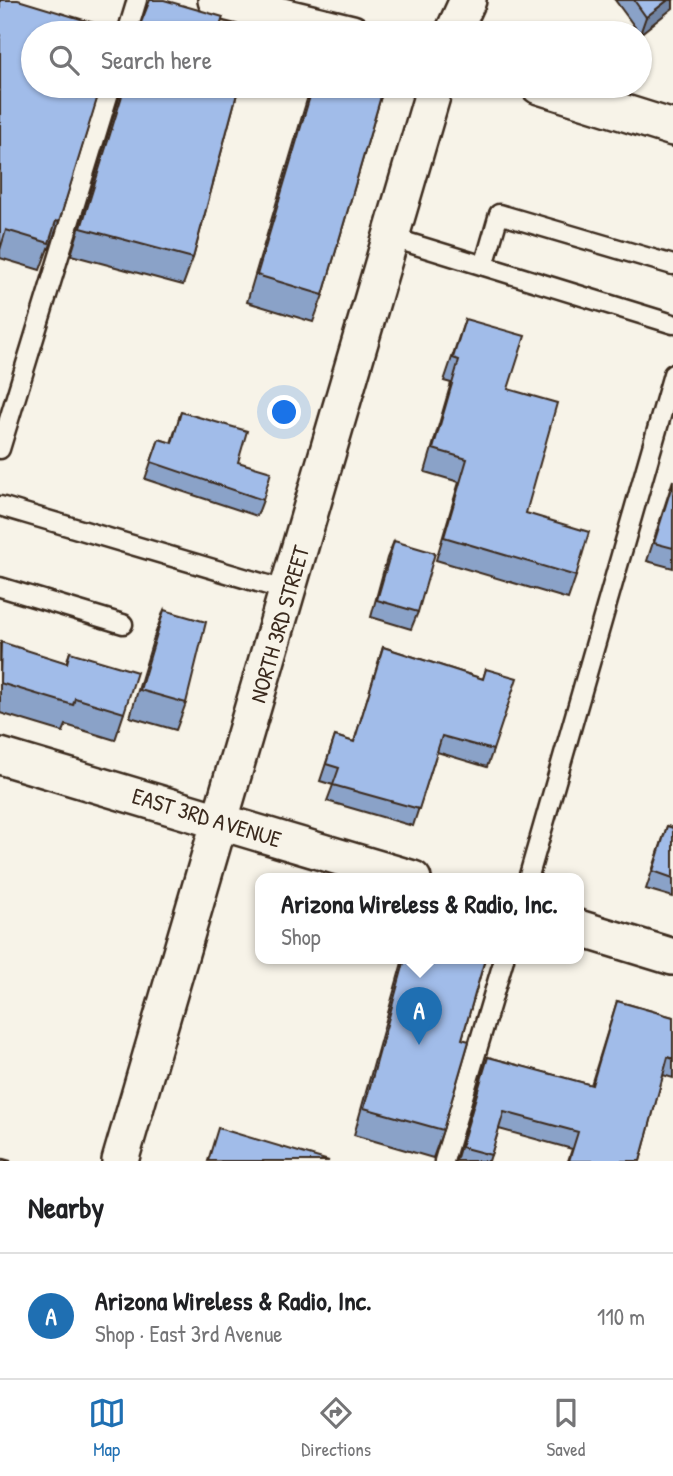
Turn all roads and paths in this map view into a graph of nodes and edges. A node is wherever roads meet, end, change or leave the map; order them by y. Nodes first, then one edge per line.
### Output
1 (137, 0) edge
2 (216, 0) edge
3 (468, 0) edge
4 (131, 21) edge
5 (303, 21) edge
6 (458, 21) edge
7 (107, 98) edge
8 (431, 98) edge
9 (577, 98) edge
10 (673, 128) edge
11 (390, 237) junction
12 (673, 265) edge
13 (484, 266) junction
14 (673, 324) edge
15 (673, 374) edge
16 (0, 450) edge
17 (0, 506) edge
18 (0, 587) edge
19 (288, 592) junction
20 (123, 624) dead end
21 (0, 756) edge
22 (222, 821) junction
23 (393, 873) edge
24 (529, 873) edge
25 (584, 930) edge
26 (673, 957) edge
27 (503, 964) edge
28 (120, 1161) edge
29 (444, 1161) edge

1 - 4 lane
2 - 5 street
3 - 6 street
7 - 16 lane
8 - 11 street, NORTH 3RD STREET
9 - 10 street
11 - 13 lane
11 - 19 street, NORTH 3RD STREET
12 - 13 lane
13 - 14 lane
15 - 24 lane
17 - 19 lane
18 - 20 lane
19 - 22 street, NORTH 3RD STREET
21 - 22 street, EAST 3RD AVENUE
22 - 23 street, EAST 3RD AVENUE
22 - 28 street, NORTH 3RD STREET
25 - 26 street
27 - 29 lane

